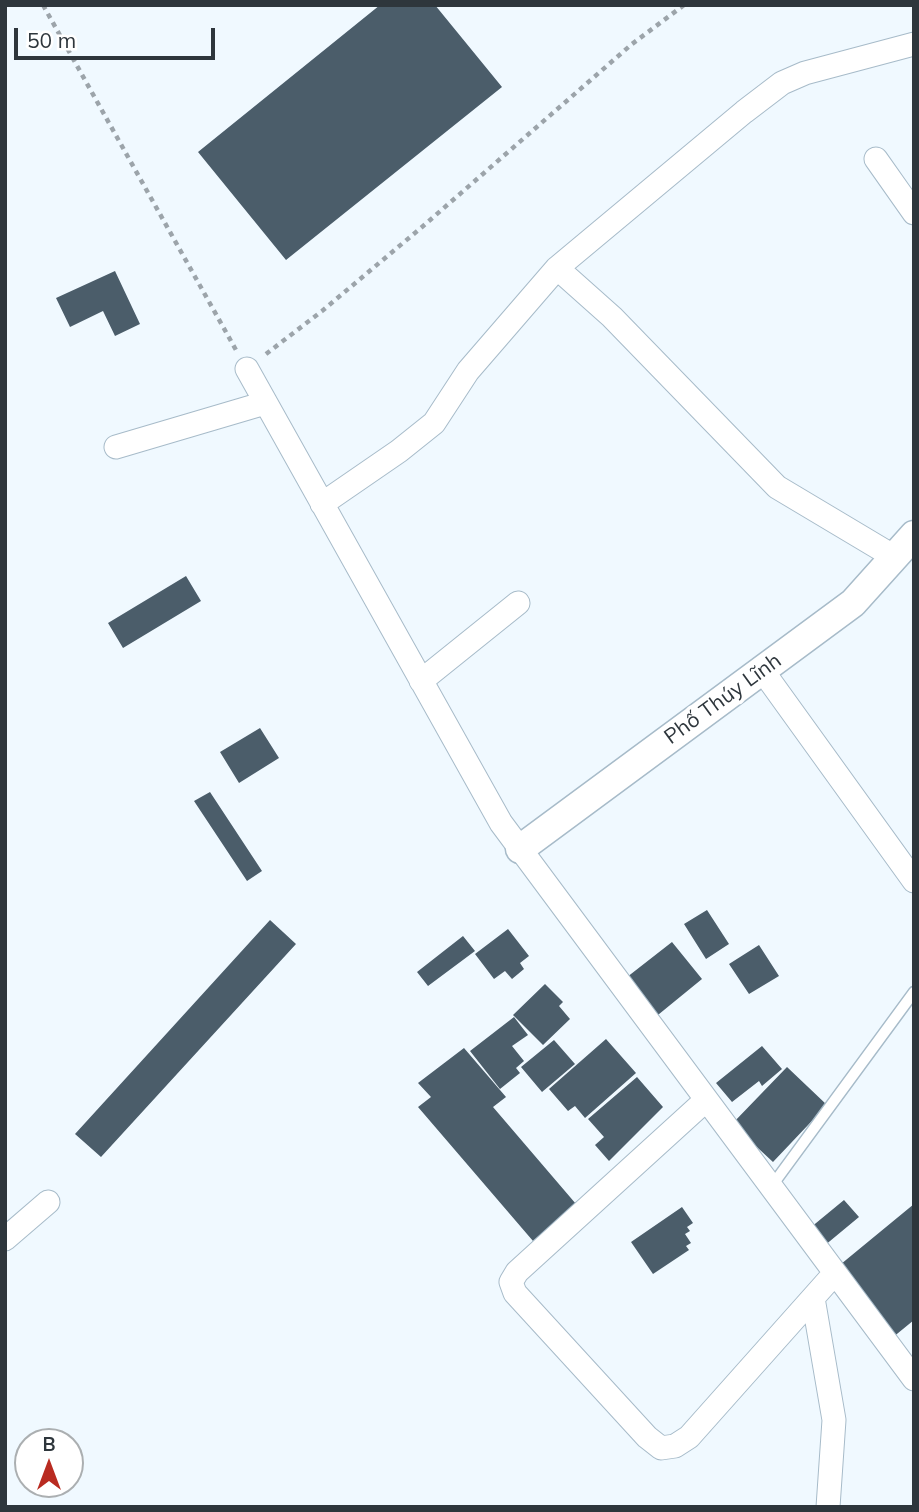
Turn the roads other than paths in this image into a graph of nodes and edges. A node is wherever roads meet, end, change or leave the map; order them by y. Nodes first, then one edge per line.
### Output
1 (914, 44) edge
2 (876, 159) dead end
3 (914, 213) edge
4 (557, 268) junction
5 (247, 369) road end
6 (265, 403) junction
7 (116, 447) dead end
8 (322, 504) junction
9 (914, 536) edge
10 (896, 558) junction
11 (518, 603) dead end
12 (762, 670) junction
13 (421, 681) junction
14 (520, 849) junction
15 (914, 881) edge
16 (914, 992) edge
17 (706, 1100) junction
18 (771, 1187) junction
19 (48, 1202) dead end
20 (5, 1239) edge
21 (835, 1273) junction
22 (813, 1298) junction
23 (914, 1379) edge
24 (828, 1507) edge

1 - 4 street
2 - 3 street
4 - 8 street
4 - 10 street
5 - 6 street
6 - 7 street
6 - 8 street
8 - 13 street
9 - 10 street, Phố Thúy Lĩnh
10 - 12 street, Phố Thúy Lĩnh
11 - 13 street
12 - 14 street, Phố Thúy Lĩnh
12 - 15 street
13 - 14 street
14 - 17 street
16 - 18 lane
17 - 18 street
17 - 22 street
18 - 21 street
19 - 20 street
21 - 22 street
21 - 23 street
22 - 24 street

